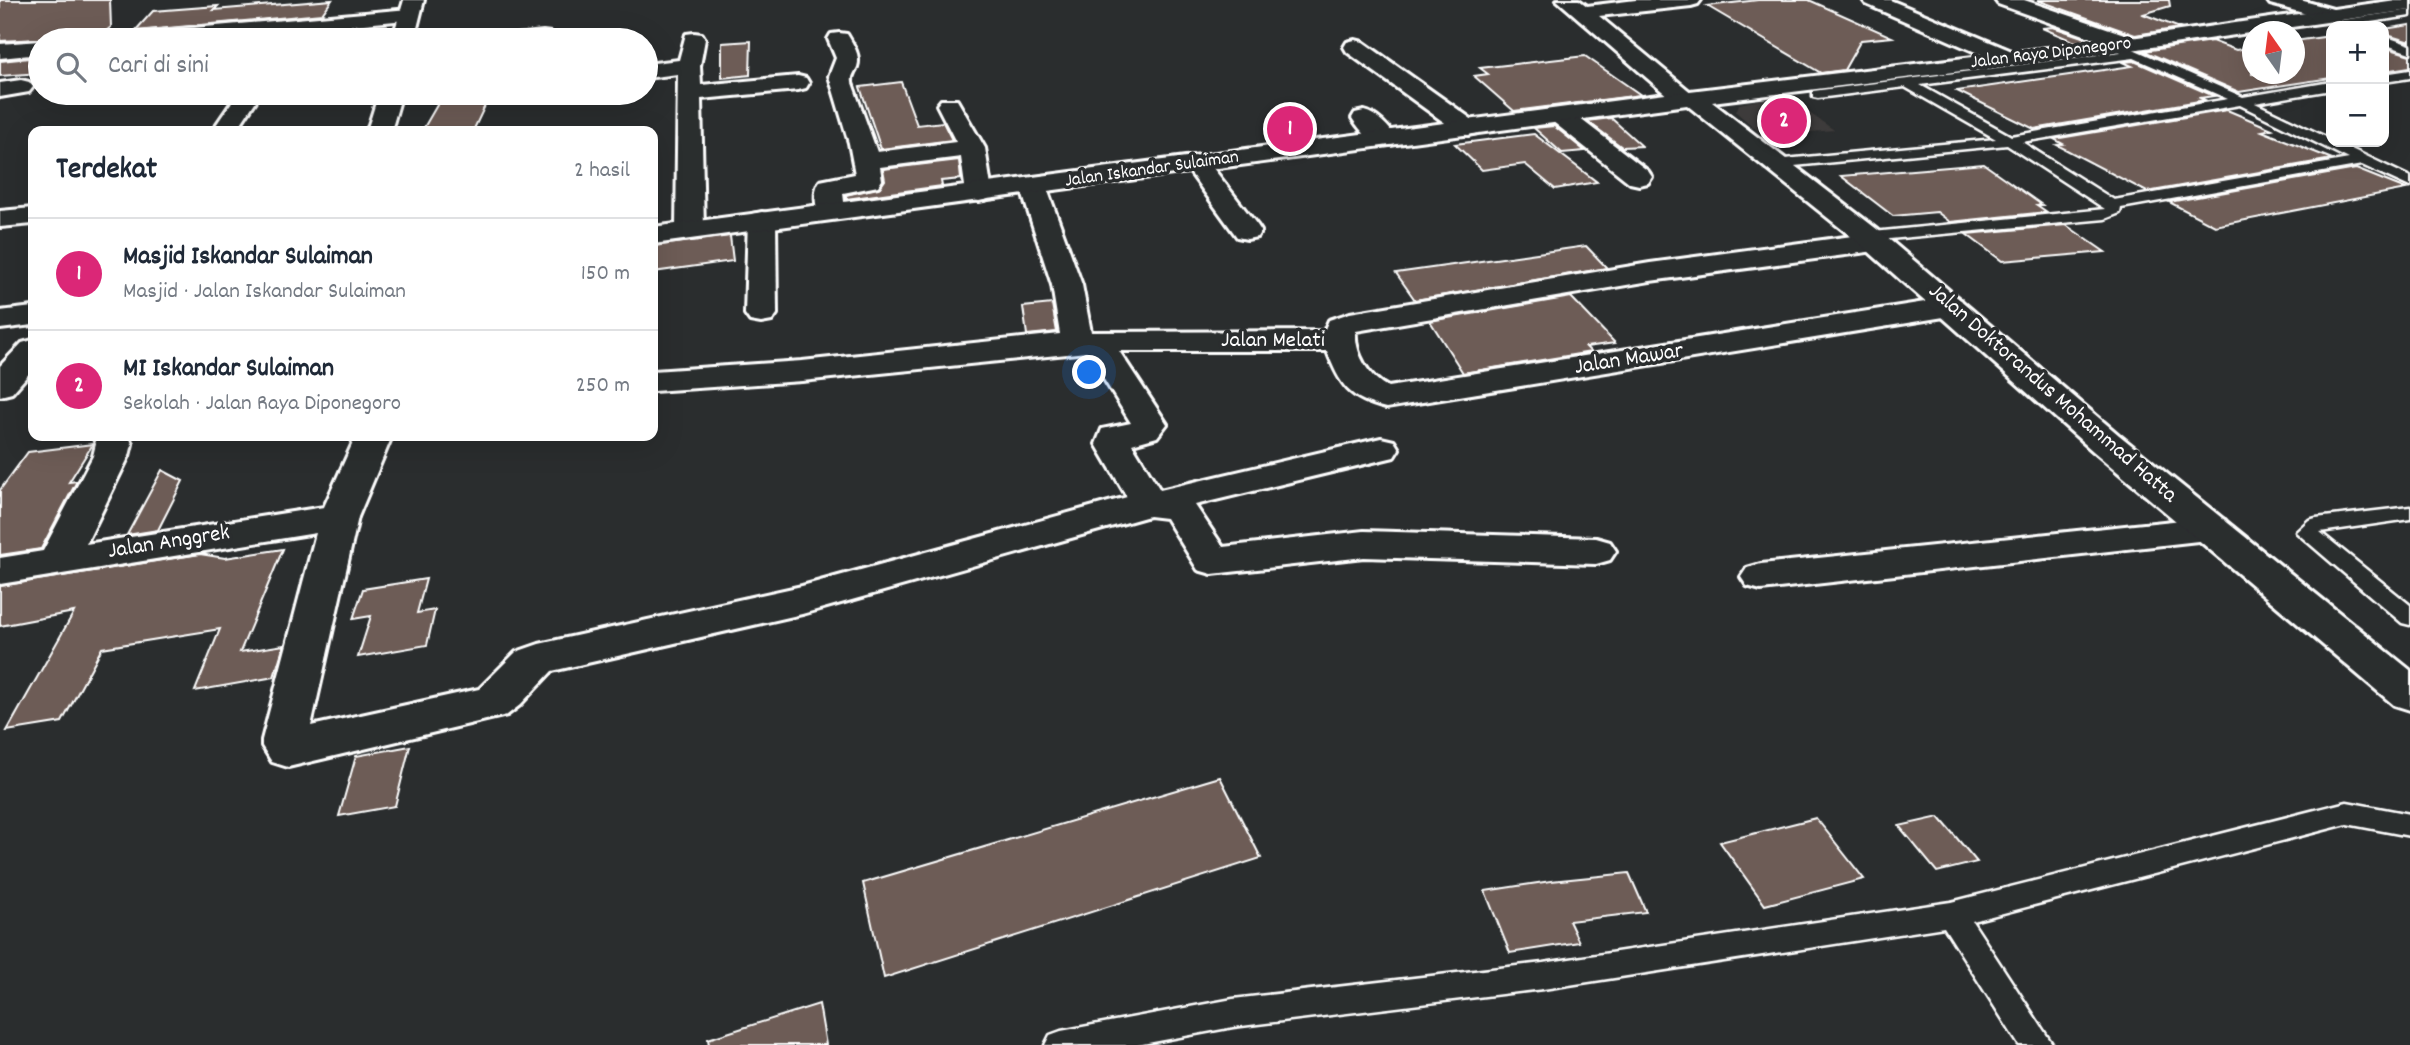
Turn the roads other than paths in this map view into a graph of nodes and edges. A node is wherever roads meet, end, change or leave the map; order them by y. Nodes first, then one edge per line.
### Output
1 (1567, 0) edge
2 (1691, 0) edge
3 (1872, 0) edge
4 (1896, 0) edge
5 (2005, 0) edge
6 (2277, 0) edge
7 (1649, 2) edge
8 (2410, 4) edge
9 (412, 8) edge
10 (1592, 11) dead end
11 (2113, 13) dead end
12 (2410, 13) edge
13 (2062, 20) junction
14 (2332, 21) edge
15 (2326, 22) edge
16 (234, 28) edge
17 (406, 28) edge
18 (694, 39) dead end
19 (839, 39) dead end
20 (2389, 42) edge
21 (1355, 47) dead end
22 (28, 48) edge
23 (2127, 48) junction
24 (2410, 48) edge
25 (0, 51) edge
26 (28, 52) edge
27 (2021, 58) junction
28 (0, 72) edge
29 (658, 74) edge
30 (2410, 74) edge
31 (2389, 77) edge
32 (689, 80) junction
33 (1908, 83) junction
34 (799, 87) dead end
35 (2326, 87) edge
36 (1818, 94) dead end
37 (1688, 98) junction
38 (2242, 101) junction
39 (242, 105) edge
40 (387, 105) edge
41 (949, 105) dead end
42 (1562, 116) junction
43 (1364, 118) dead end
44 (227, 126) edge
45 (380, 126) edge
46 (1468, 128) junction
47 (1385, 139) junction
48 (2010, 141) junction
49 (972, 148) junction
50 (2366, 160) junction
51 (868, 161) junction
52 (1196, 164) junction
53 (1774, 164) junction
54 (1639, 177) dead end
55 (2410, 183) edge
56 (1033, 186) junction
57 (979, 193) junction
58 (2112, 205) junction
59 (831, 212) junction
60 (762, 220) junction
61 (691, 230) junction
62 (1247, 231) dead end
63 (658, 235) edge
64 (1871, 239) junction
65 (1950, 307) junction
66 (761, 314) dead end
67 (28, 317) edge
68 (0, 320) edge
69 (1339, 341) junction
70 (1087, 342) junction
71 (28, 355) edge
72 (658, 381) edge
73 (0, 386) edge
74 (113, 441) edge
75 (372, 441) edge
76 (1381, 449) dead end
77 (1150, 504) junction
78 (2410, 513) edge
79 (339, 517) junction
80 (2211, 529) junction
81 (1596, 551) dead end
82 (58, 560) junction
83 (0, 571) edge
84 (1761, 577) dead end
85 (2410, 617) edge
86 (2410, 694) edge
87 (2410, 825) edge
88 (1951, 914) junction
89 (1116, 1039) edge
90 (1061, 1045) edge
91 (2037, 1045) edge

1 - 37 street, Jalan Doktorandus Mohammad Hatta
2 - 7 street
3 - 27 street
4 - 27 street
5 - 13 street
6 - 14 street
7 - 10 street
8 - 14 street, Jalan Raya Diponegoro
9 - 16 street
9 - 17 street
11 - 13 street
12 - 14 lane
13 - 23 street
15 - 23 street, Jalan Raya Diponegoro
18 - 32 street
19 - 51 street
20 - 24 lane
21 - 46 street
22 - 25 street
23 - 27 street, Jalan Raya Diponegoro
23 - 33 lane
23 - 38 lane
26 - 28 street
27 - 37 street, Jalan Raya Diponegoro
29 - 32 street
30 - 31 lane
32 - 34 street
32 - 61 street
33 - 36 lane
33 - 48 lane
35 - 38 lane
37 - 42 street, Jalan Iskandar Sulaiman
37 - 53 street, Jalan Doktorandus Mohammad Hatta
38 - 48 lane
38 - 50 lane
39 - 44 street
40 - 45 street
41 - 49 street
42 - 46 street, Jalan Iskandar Sulaiman
42 - 54 street
43 - 47 street
46 - 47 street, Jalan Iskandar Sulaiman
47 - 52 street, Jalan Iskandar Sulaiman
48 - 53 lane
48 - 58 lane
49 - 51 street
49 - 57 street
50 - 55 lane
50 - 58 lane
51 - 59 street
52 - 56 street, Jalan Iskandar Sulaiman
52 - 62 street
53 - 64 street, Jalan Doktorandus Mohammad Hatta
56 - 57 street, Jalan Iskandar Sulaiman
56 - 70 street
57 - 59 street, Jalan Iskandar Sulaiman
58 - 64 lane
59 - 60 street, Jalan Iskandar Sulaiman
60 - 61 street, Jalan Iskandar Sulaiman
60 - 66 street
61 - 63 street, Jalan Iskandar Sulaiman
64 - 65 street, Jalan Doktorandus Mohammad Hatta
64 - 69 street, Jalan Melati
65 - 69 street, Jalan Mawar
65 - 80 street, Jalan Doktorandus Mohammad Hatta
67 - 68 street
69 - 70 street, Jalan Melati
70 - 72 street, Jalan Melati
70 - 77 street
71 - 73 street
74 - 82 street
75 - 79 street
76 - 77 street
77 - 79 street
77 - 81 street
78 - 85 lane
79 - 82 street, Jalan Anggrek
80 - 84 street
80 - 86 street, Jalan Doktorandus Mohammad Hatta
82 - 83 street, Jalan Anggrek
87 - 88 lane
88 - 89 lane
88 - 91 lane
89 - 90 lane

